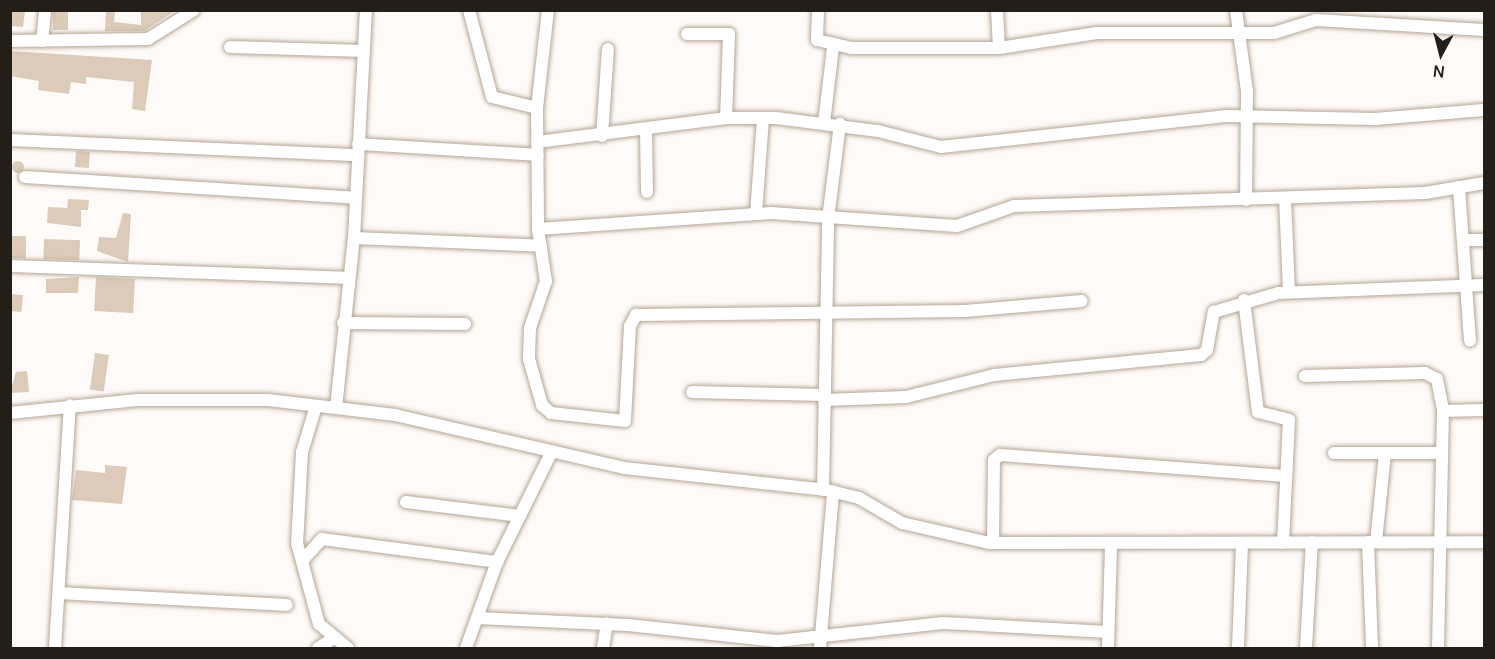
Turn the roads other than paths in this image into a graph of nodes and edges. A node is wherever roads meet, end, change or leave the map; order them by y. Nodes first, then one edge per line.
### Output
1 (45, 10) edge
2 (194, 10) edge
3 (366, 10) edge
4 (469, 10) edge
5 (548, 10) edge
6 (818, 10) edge
7 (997, 10) edge
8 (1236, 10) edge
9 (1485, 30) edge
10 (1238, 33) junction
11 (687, 34) dead end
12 (10, 41) edge
13 (42, 41) junction
14 (825, 44) junction
15 (230, 47) dead end
16 (999, 48) junction
17 (608, 49) dead end
18 (364, 51) junction
19 (537, 108) junction
20 (1485, 110) edge
21 (726, 118) junction
22 (763, 118) junction
23 (1246, 118) junction
24 (824, 123) junction
25 (840, 124) junction
26 (646, 130) junction
27 (602, 136) junction
28 (10, 140) edge
29 (537, 142) junction
30 (358, 149) junction
31 (538, 155) junction
32 (25, 177) dead end
33 (1485, 183) edge
34 (1459, 187) junction
35 (647, 192) dead end
36 (355, 198) junction
37 (1285, 199) junction
38 (1246, 200) junction
39 (756, 214) junction
40 (828, 219) junction
41 (538, 229) junction
42 (354, 238) junction
43 (1465, 240) junction
44 (1485, 240) edge
45 (541, 246) junction
46 (10, 266) edge
47 (347, 278) junction
48 (1485, 285) edge
49 (1469, 286) junction
50 (1289, 292) junction
51 (1244, 300) junction
52 (1082, 301) dead end
53 (824, 314) junction
54 (343, 323) junction
55 (465, 324) dead end
56 (1470, 341) dead end
57 (1305, 376) dead end
58 (692, 392) dead end
59 (824, 398) junction
60 (70, 405) junction
61 (316, 406) junction
62 (336, 408) junction
63 (1485, 410) edge
64 (1443, 411) junction
65 (10, 413) edge
66 (552, 451) junction
67 (1334, 453) dead end
68 (1385, 453) junction
69 (1442, 453) junction
70 (1286, 476) junction
71 (828, 491) junction
72 (406, 502) dead end
73 (520, 516) junction
74 (1312, 542) junction
75 (1372, 542) junction
76 (1438, 542) junction
77 (1485, 542) edge
78 (993, 543) junction
79 (1242, 543) junction
80 (1283, 543) junction
81 (1111, 545) junction
82 (303, 561) junction
83 (497, 562) junction
84 (59, 593) junction
85 (287, 605) dead end
86 (477, 618) junction
87 (607, 624) junction
88 (1108, 632) junction
89 (334, 638) junction
90 (823, 642) edge
91 (55, 648) edge
92 (318, 648) edge
93 (348, 648) edge
94 (466, 648) edge
95 (603, 648) edge
96 (1108, 648) edge
97 (1238, 648) edge
98 (1306, 648) edge
99 (1372, 648) edge
100 (1438, 648) edge

1 - 13 street
2 - 13 street
3 - 18 street
4 - 19 street
5 - 19 street
6 - 14 street
7 - 16 street
8 - 10 street
9 - 10 street
10 - 16 street
10 - 23 street
11 - 21 street
12 - 13 street
14 - 16 street
14 - 24 street
15 - 18 street
17 - 27 street
18 - 30 street
19 - 29 street
20 - 23 street
21 - 22 street
21 - 26 street
22 - 24 street
22 - 39 street
23 - 25 street
23 - 38 street
24 - 25 street
25 - 40 street
26 - 27 street
26 - 35 street
27 - 29 street
28 - 30 street
29 - 31 street
30 - 31 street
30 - 36 street
31 - 41 street
32 - 36 street
33 - 34 street
34 - 37 street
34 - 43 street
36 - 42 street
37 - 38 street
37 - 50 street
38 - 40 street
39 - 40 street
39 - 41 street
40 - 53 street
41 - 45 street
42 - 45 street
42 - 47 street
43 - 44 street
43 - 49 street
45 - 53 street
46 - 47 street
47 - 54 street
48 - 49 street
49 - 50 street
49 - 56 street
50 - 51 street
51 - 59 street
51 - 70 street
52 - 53 street
53 - 59 street
54 - 55 street
54 - 62 street
57 - 64 street
58 - 59 street
59 - 71 street
60 - 61 street
60 - 65 street
60 - 84 street
61 - 62 street
61 - 82 street
62 - 66 street
63 - 64 street
64 - 69 street
66 - 71 street
66 - 73 street
67 - 68 street
68 - 69 street
68 - 75 street
69 - 76 street
70 - 78 street
70 - 80 street
71 - 78 street
71 - 90 street
72 - 73 street
73 - 83 street
74 - 75 street
74 - 80 street
74 - 98 street
75 - 76 street
75 - 99 street
76 - 77 street
76 - 100 street
78 - 81 street
79 - 80 street
79 - 81 street
79 - 97 street
81 - 88 street
82 - 83 street
82 - 89 street
83 - 86 street
84 - 85 street
84 - 91 street
86 - 87 street
86 - 94 street
87 - 90 street
87 - 95 street
88 - 90 street
88 - 96 street
89 - 92 street
89 - 93 street

